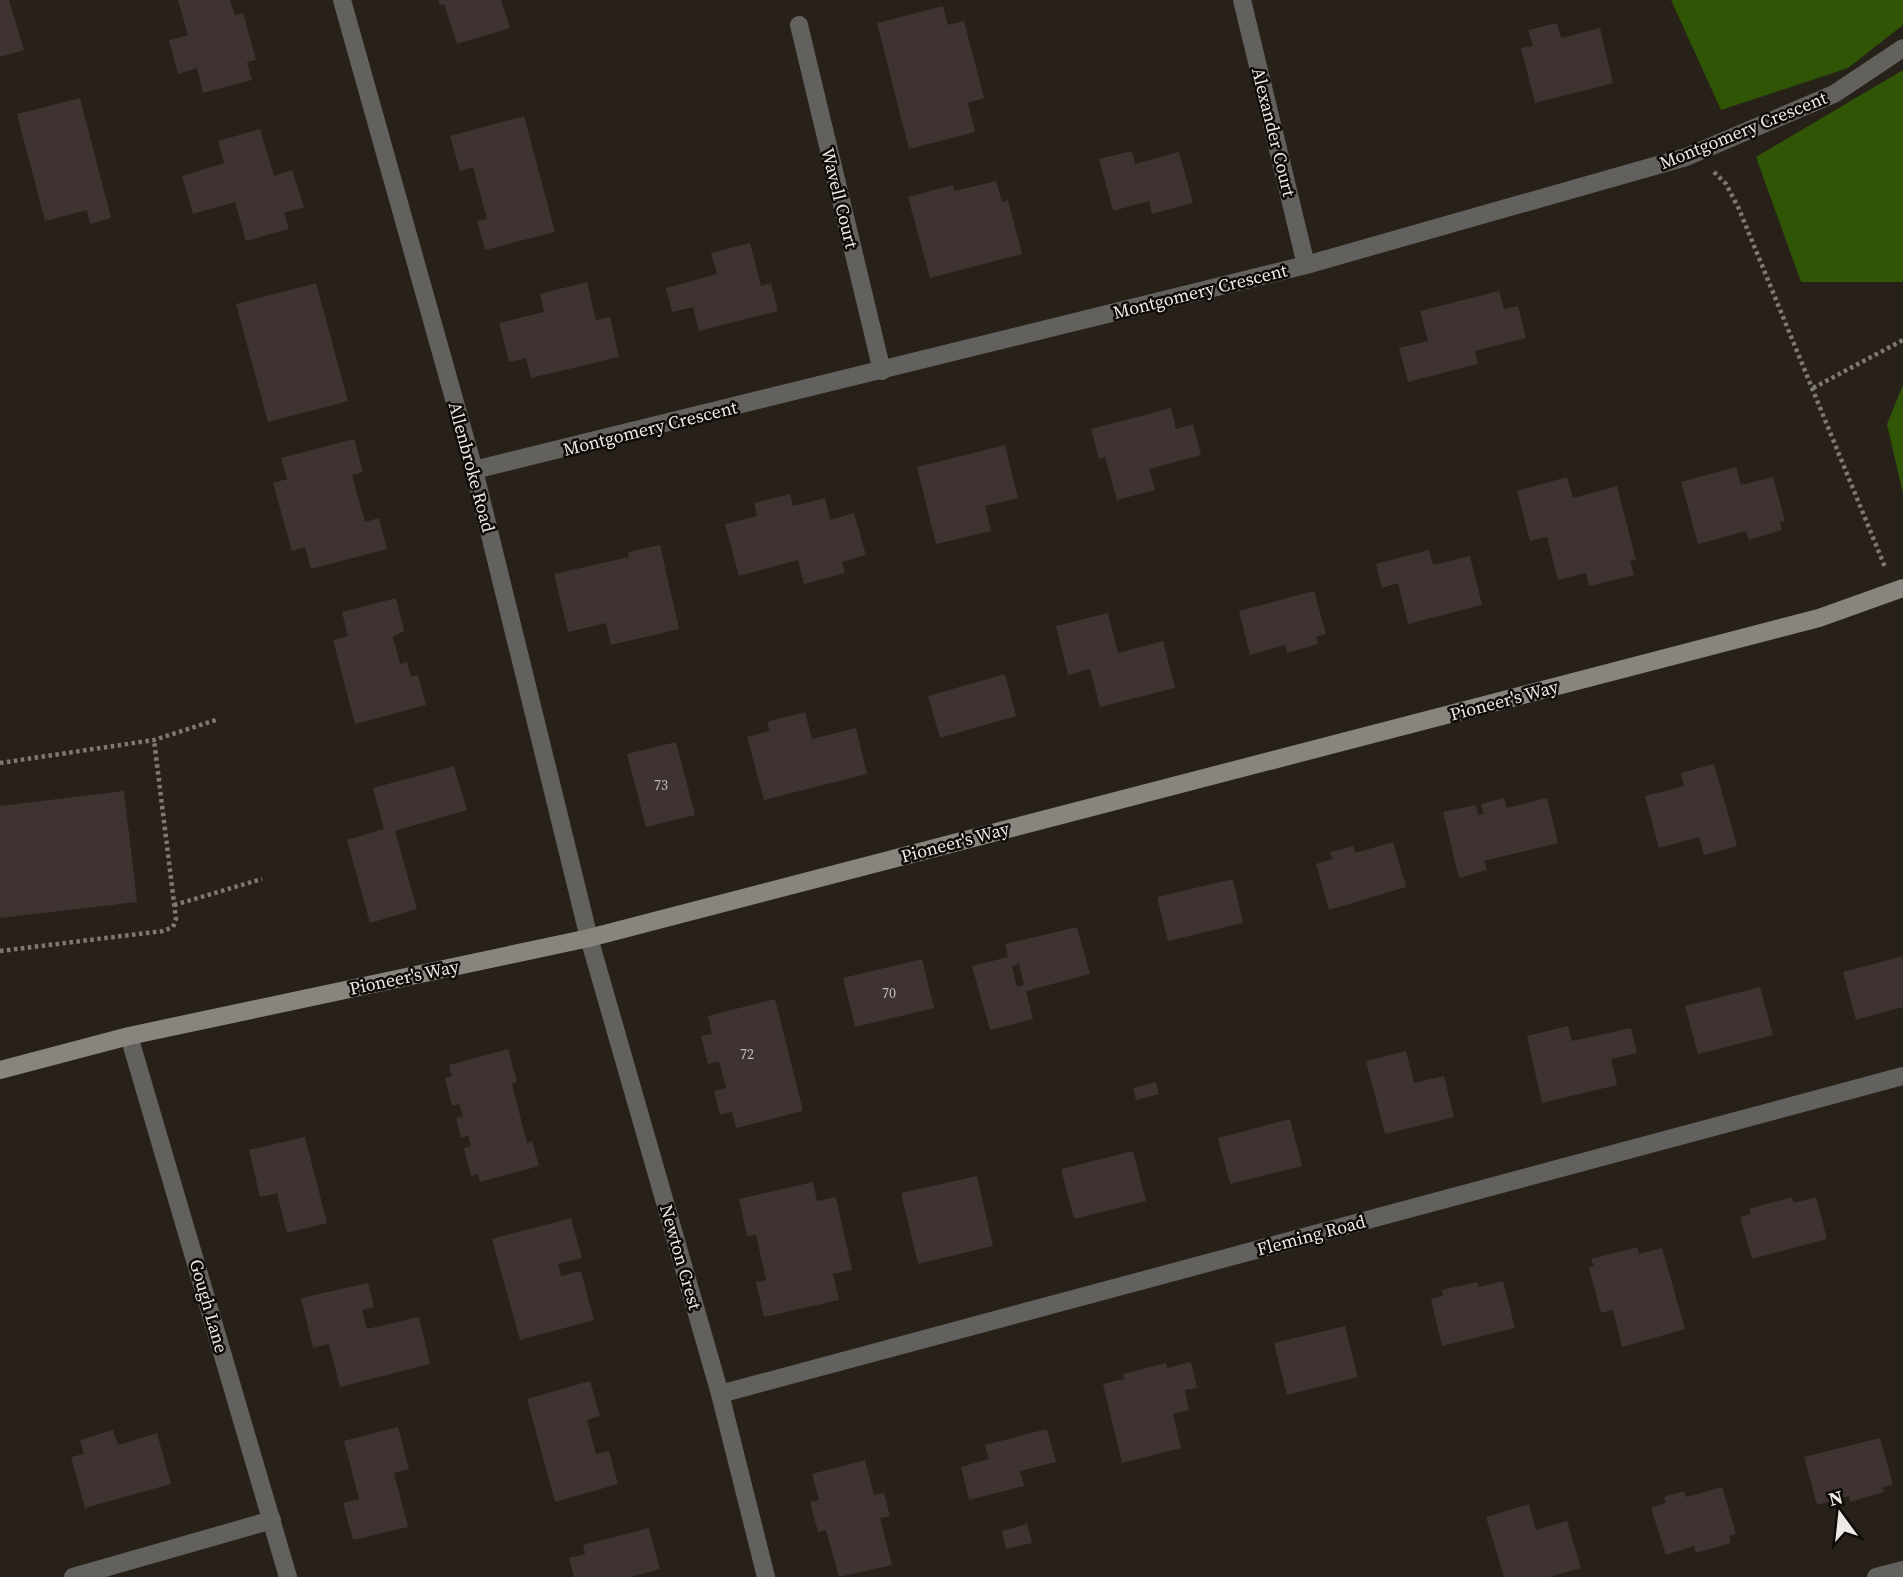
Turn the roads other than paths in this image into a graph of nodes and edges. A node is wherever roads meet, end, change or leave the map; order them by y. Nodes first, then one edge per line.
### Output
1 (342, 0) edge
2 (1242, 0) edge
3 (799, 25) dead end
4 (1903, 48) edge
5 (1306, 265) junction
6 (882, 371) junction
7 (474, 470) junction
8 (1899, 589) edge
9 (589, 938) junction
10 (130, 1036) junction
11 (0, 1070) edge
12 (1903, 1076) edge
13 (720, 1394) junction
14 (272, 1520) junction
15 (1903, 1570) edge
16 (73, 1577) edge
17 (288, 1577) edge
18 (766, 1577) edge
19 (1876, 1577) edge

1 - 7 street, Allenbroke Road
2 - 5 street, Alexander Court
3 - 6 street, Wavell Court
4 - 5 street, Montgomery Crescent
5 - 6 street, Montgomery Crescent
6 - 7 street, Montgomery Crescent
7 - 9 street, Allenbroke Road
8 - 9 main road, Pioneer's Way
9 - 10 main road, Pioneer's Way
9 - 13 street, Newton Crest
10 - 11 main road, Pioneer's Way
10 - 14 street, Gough Lane
12 - 13 street, Fleming Road
13 - 18 street, Newton Crest
14 - 16 street
14 - 17 street, Gough Lane
15 - 19 street

